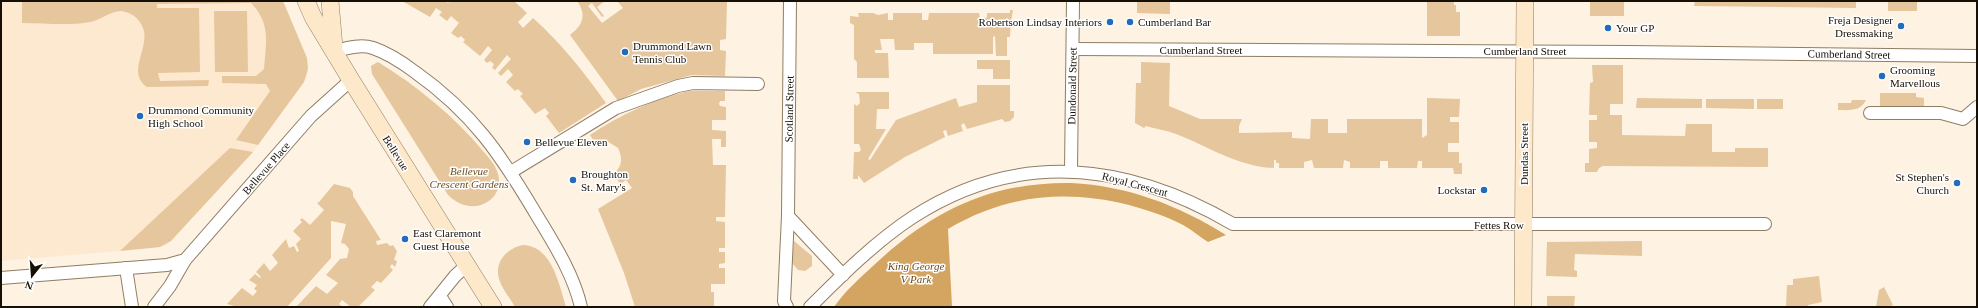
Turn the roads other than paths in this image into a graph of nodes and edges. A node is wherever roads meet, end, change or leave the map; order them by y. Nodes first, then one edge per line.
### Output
1 (306, 1) edge
2 (330, 1) edge
3 (790, 1) edge
4 (1073, 1) edge
5 (1525, 1) edge
6 (1073, 49) junction
7 (335, 51) junction
8 (1525, 51) junction
9 (1977, 56) edge
10 (351, 80) junction
11 (758, 84) dead end
12 (1977, 107) edge
13 (1870, 113) dead end
14 (1071, 170) junction
15 (511, 172) junction
16 (788, 216) junction
17 (1233, 224) joint
18 (1765, 224) dead end
19 (1523, 225) junction
20 (185, 260) junction
21 (467, 265) junction
22 (126, 268) junction
23 (843, 275) junction
24 (1, 278) edge
25 (440, 296) junction
26 (491, 306) edge
27 (132, 307) edge
28 (154, 307) edge
29 (430, 307) edge
30 (447, 307) edge
31 (581, 307) edge
32 (787, 307) edge
33 (810, 307) edge
34 (1523, 307) edge

1 - 7 main road, Bellevue
2 - 7 main road
3 - 16 street, Scotland Street
4 - 6 street, Dundonald Street
5 - 8 main road, Dundas Street
6 - 8 street, Cumberland Street
6 - 14 street, Dundonald Street
7 - 10 main road, Bellevue
7 - 15 street
8 - 9 street, Cumberland Street
8 - 19 main road, Dundas Street
10 - 20 street, Bellevue Place
10 - 21 main road, Bellevue
11 - 15 street
12 - 13 street
14 - 17 street, Royal Crescent
14 - 23 street, Royal Crescent
15 - 31 street
16 - 23 street
16 - 32 street, Scotland Street
17 - 19 street, Fettes Row
18 - 19 street, Fettes Row
19 - 34 main road, Dundas Street
20 - 22 street
20 - 28 street, Bellevue Place
21 - 25 street
21 - 26 main road, Bellevue
22 - 24 street
22 - 27 street
23 - 33 street, Royal Crescent
25 - 29 street
25 - 30 street

